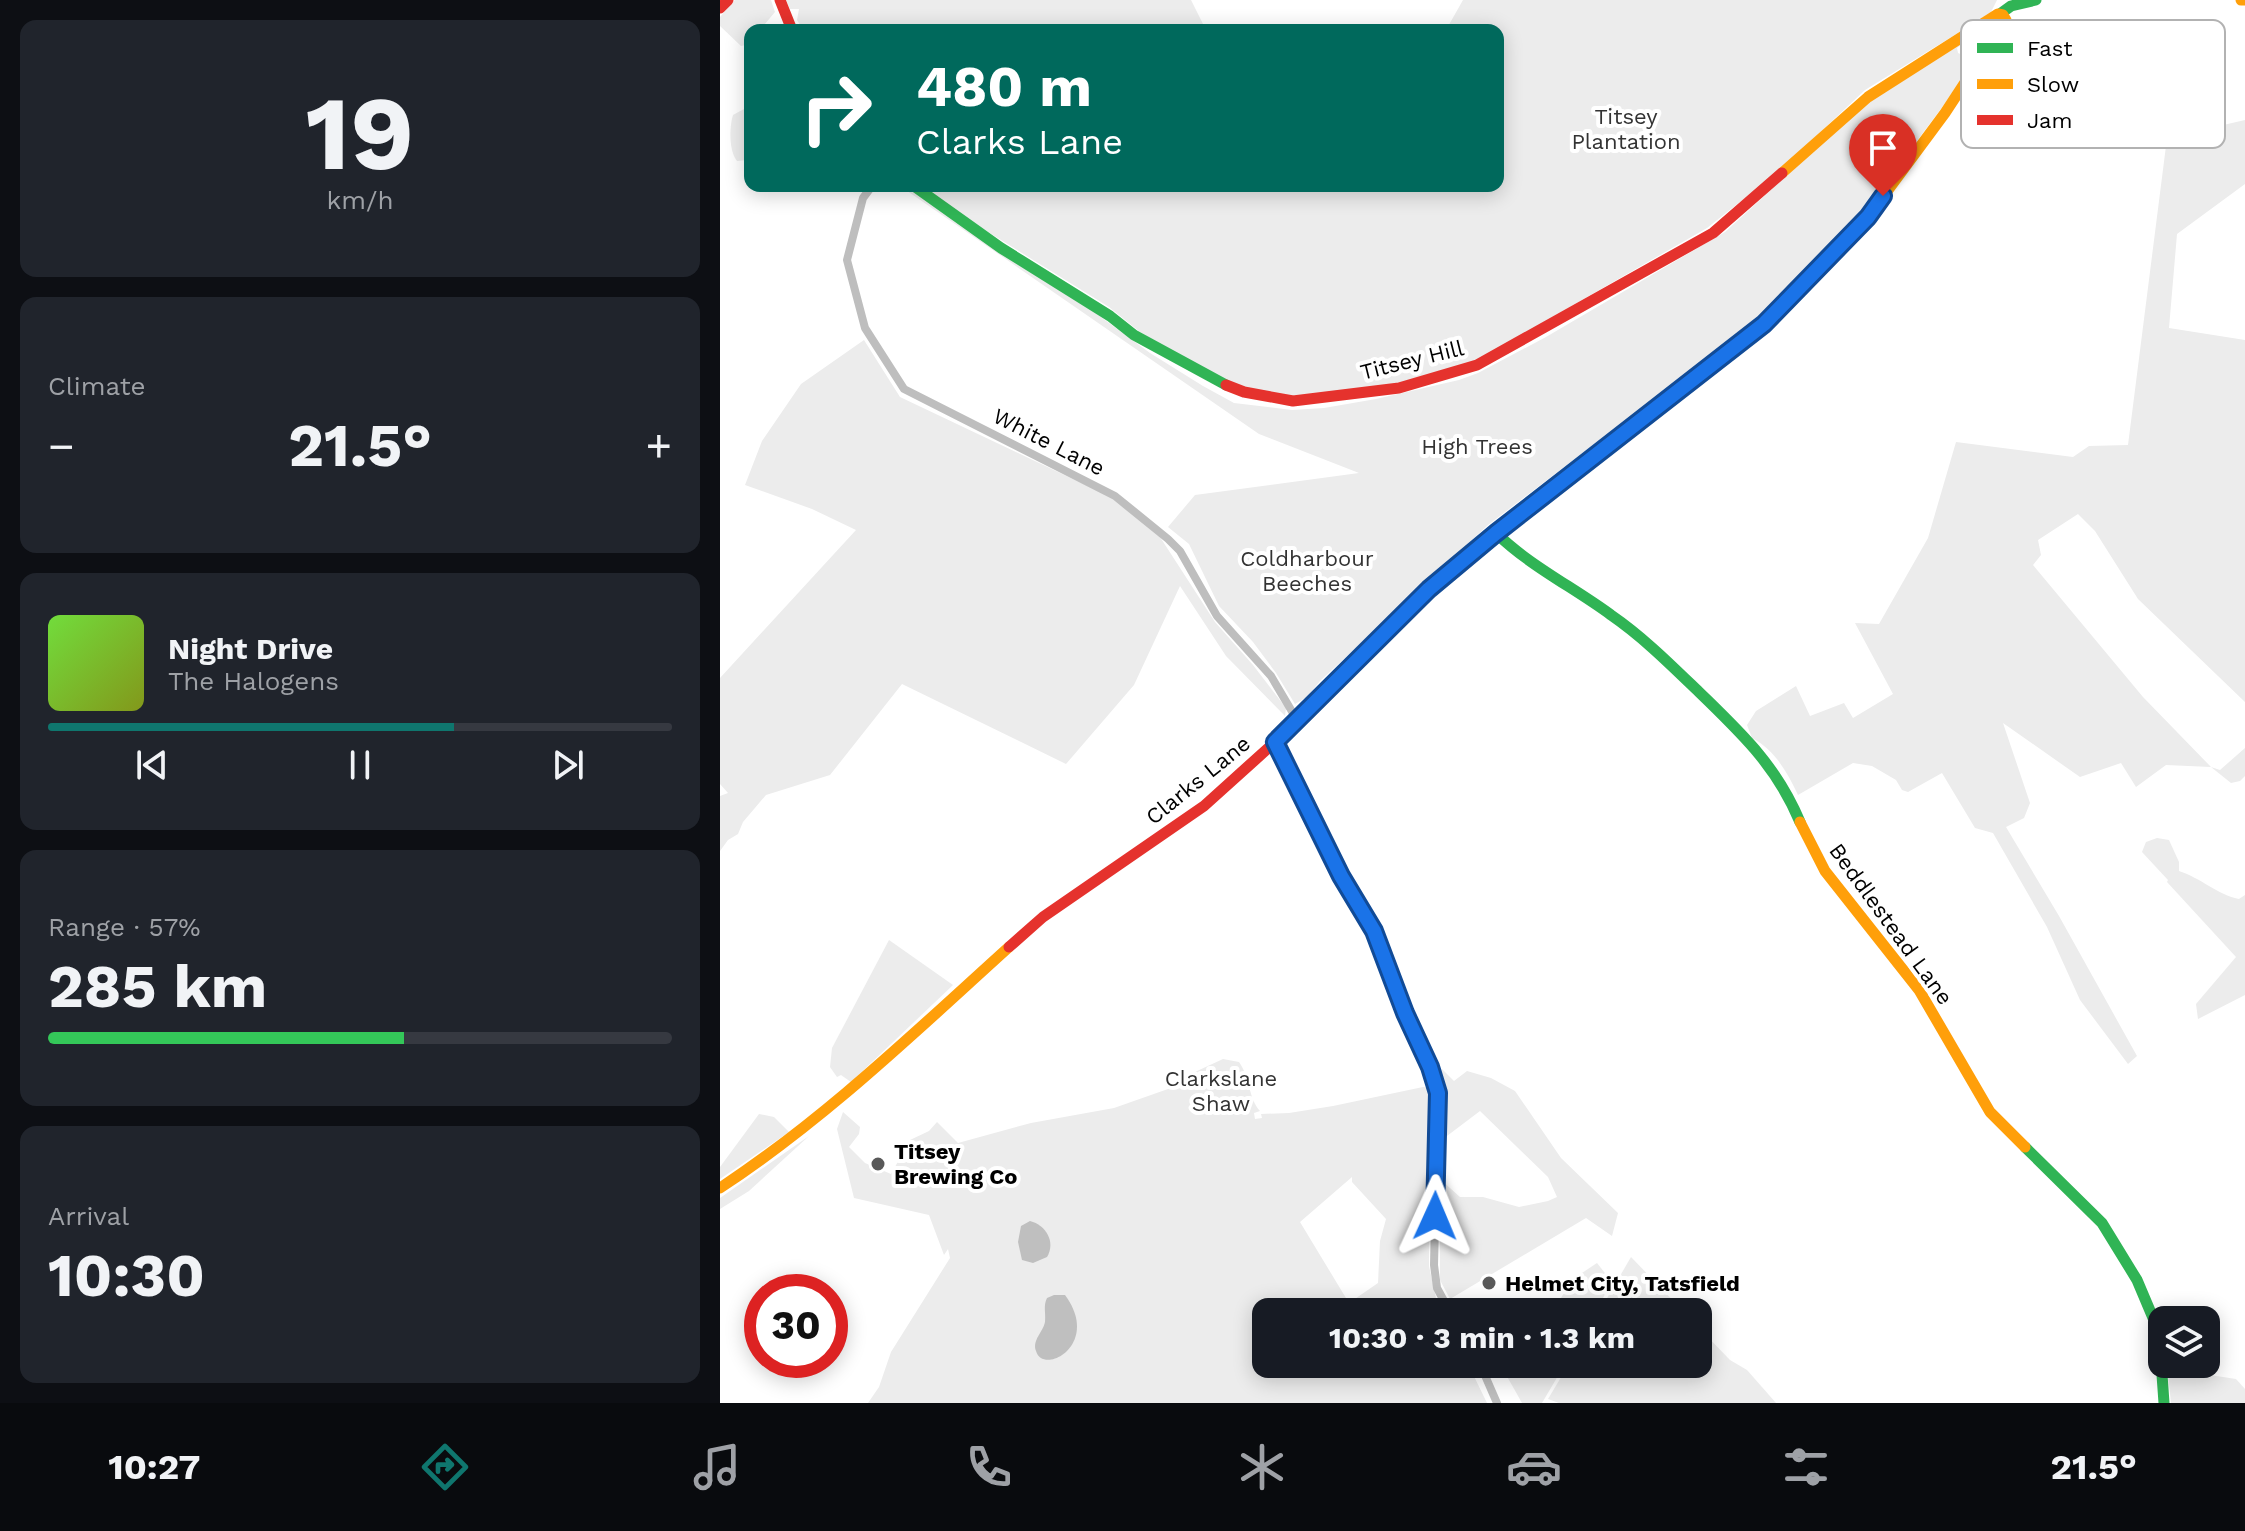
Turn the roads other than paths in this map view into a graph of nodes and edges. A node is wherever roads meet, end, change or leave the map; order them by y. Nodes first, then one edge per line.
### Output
1 (728, 0) edge
2 (780, 0) edge
3 (2030, 2) edge
4 (720, 8) edge
5 (2002, 20) edge
6 (790, 24) edge
7 (1961, 37) edge
8 (1961, 90) edge
9 (868, 192) edge
10 (922, 192) edge
11 (1496, 533) junction
12 (1297, 720) junction
13 (1275, 742) junction
14 (720, 1188) edge
15 (1442, 1298) edge
16 (1486, 1378) edge
17 (1497, 1403) edge
18 (2164, 1403) edge

1 - 4 main road
2 - 6 main road
3 - 5 main road
7 - 10 main road, Titsey Hill
8 - 11 main road, Clarks Lane
9 - 12 street, White Lane
11 - 12 main road, Clarks Lane
11 - 18 main road, Beddlestead Lane
12 - 13 main road, Clarks Lane
13 - 14 main road, Clarks Lane
13 - 15 street
16 - 17 street

